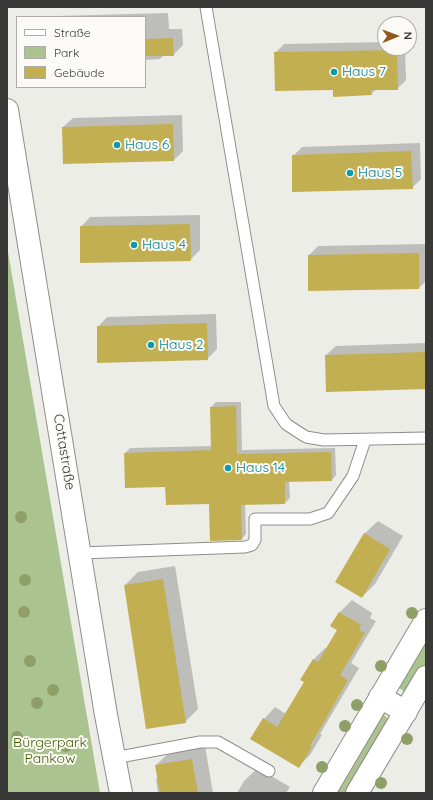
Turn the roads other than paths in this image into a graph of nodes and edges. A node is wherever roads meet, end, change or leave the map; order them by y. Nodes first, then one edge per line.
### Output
1 (206, 7) edge
2 (7, 110) edge
3 (426, 438) edge
4 (365, 440) junction
5 (80, 553) junction
6 (426, 620) edge
7 (426, 677) edge
8 (380, 697) junction
9 (406, 712) junction
10 (114, 758) junction
11 (269, 771) dead end
12 (120, 793) edge
13 (324, 793) edge
14 (357, 793) edge

1 - 4 lane
2 - 5 street, Cottastraße
3 - 4 lane
4 - 5 lane
5 - 10 street, Cottastraße
6 - 8 street
7 - 9 street
8 - 9 street
8 - 13 street
9 - 14 street
10 - 11 lane
10 - 12 street, Cottastraße

